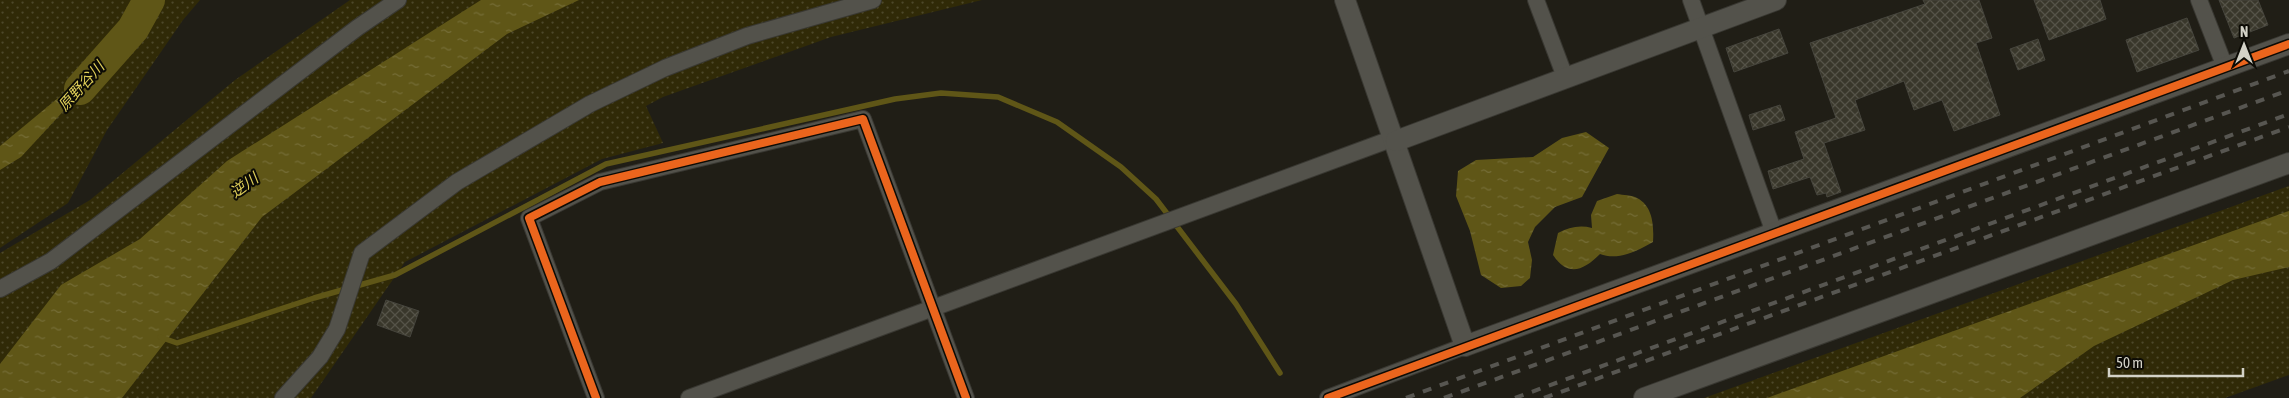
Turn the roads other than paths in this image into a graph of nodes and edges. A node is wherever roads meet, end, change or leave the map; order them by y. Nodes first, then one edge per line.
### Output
1 (398, 0) edge
2 (873, 0) edge
3 (1345, 0) edge
4 (1536, 0) edge
5 (1691, 0) edge
6 (1776, 0) edge
7 (2199, 0) edge
8 (1701, 28) junction
9 (2289, 44) edge
10 (2225, 67) junction
11 (1565, 77) junction
12 (1395, 139) junction
13 (2289, 164) edge
14 (1770, 235) junction
15 (0, 289) edge
16 (934, 308) junction
17 (1466, 346) junction
18 (283, 398) edge
19 (596, 398) edge
20 (689, 398) edge
21 (966, 398) edge
22 (1328, 398) edge
23 (1644, 398) edge

1 - 15 street
2 - 18 street
3 - 12 street
4 - 11 street
5 - 8 street
6 - 8 street
7 - 10 street
8 - 11 street
8 - 14 street
9 - 10 street
10 - 14 street
11 - 12 street
12 - 16 street
12 - 17 street
13 - 23 street
14 - 17 street
16 - 19 street
16 - 20 street
16 - 21 street
17 - 22 street

